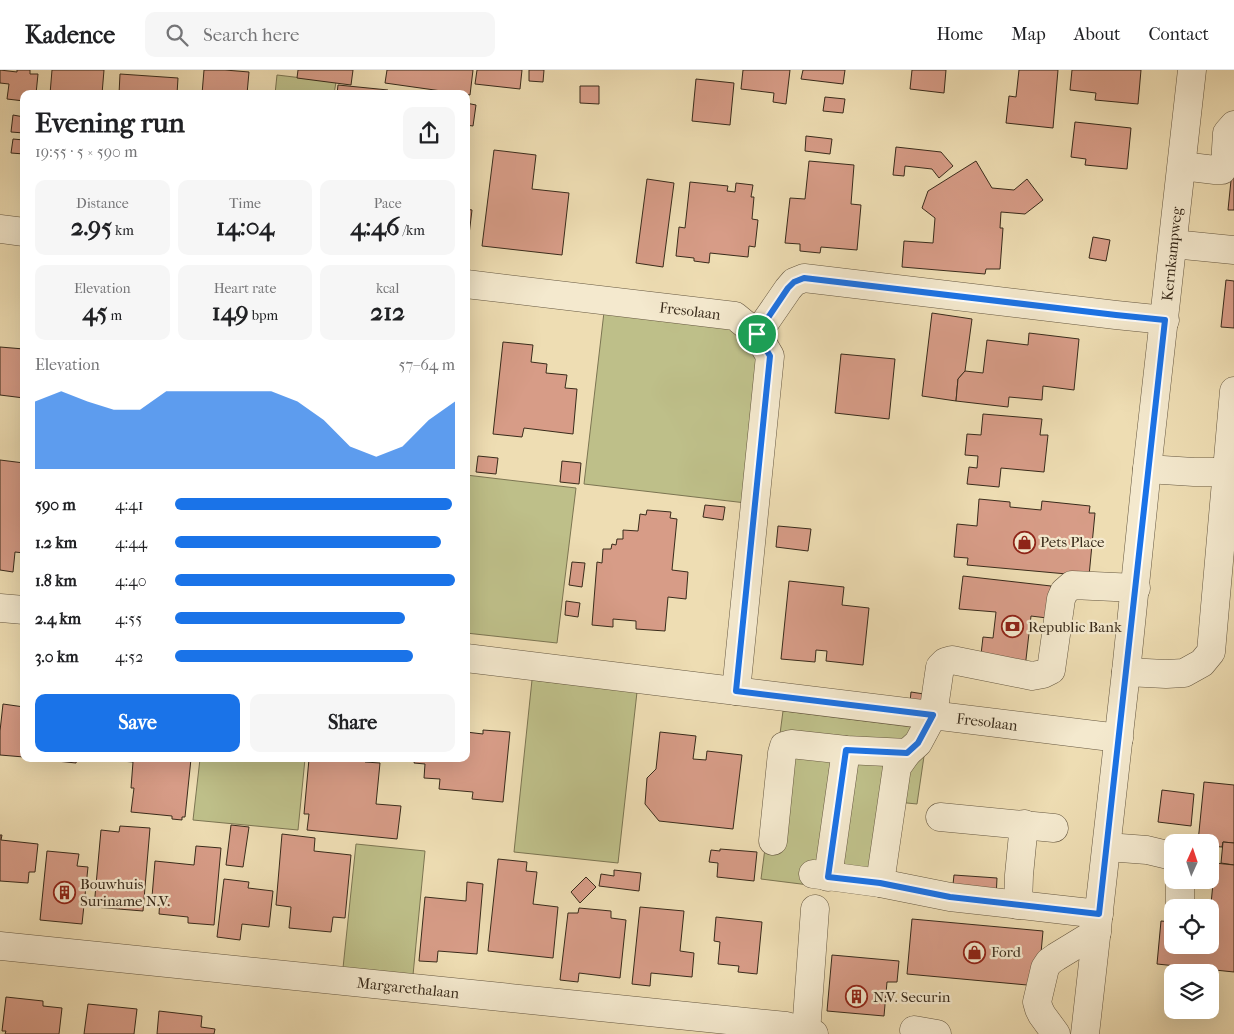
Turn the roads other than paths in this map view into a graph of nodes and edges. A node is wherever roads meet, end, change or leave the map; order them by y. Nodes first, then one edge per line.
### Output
1 (1192, 70) edge
2 (1234, 125) edge
3 (1182, 166) junction
4 (0, 229) edge
5 (20, 232) edge
6 (1173, 244) junction
7 (1234, 250) edge
8 (470, 284) edge
9 (1165, 320) junction
10 (757, 334) junction
11 (1234, 391) edge
12 (1147, 469) junction
13 (1226, 472) junction
14 (1136, 588) junction
15 (0, 608) edge
16 (20, 610) edge
17 (470, 658) edge
18 (1126, 672) junction
19 (736, 691) junction
20 (933, 715) junction
21 (1119, 738) junction
22 (846, 750) junction
23 (907, 753) junction
24 (940, 817) dead end
25 (1024, 824) junction
26 (1054, 828) dead end
27 (773, 842) dead end
28 (1107, 847) junction
29 (1164, 854) edge
30 (880, 883) junction
31 (1018, 905) junction
32 (816, 909) dead end
33 (1098, 923) junction
34 (0, 946) edge
35 (1035, 1021) edge
36 (810, 1033) edge
37 (1056, 1034) edge
38 (1085, 1034) edge

1 - 3 street, Kernkampweg
2 - 3 street
3 - 6 street, Kernkampweg
4 - 5 street
6 - 7 street
6 - 9 street, Kernkampweg
8 - 10 street, Fresolaan
9 - 10 street
9 - 12 street, Kernkampweg
10 - 19 street, Fresolaan
11 - 13 street
12 - 13 street
12 - 14 street, Kernkampweg
13 - 18 street
14 - 18 street, Kernkampweg
14 - 20 street
15 - 16 street
17 - 19 street, Fresolaan
18 - 21 street, Kernkampweg
19 - 20 street, Fresolaan
20 - 21 street, Fresolaan
20 - 23 street
21 - 28 street, Kernkampweg
22 - 23 street
22 - 27 street
22 - 30 street
23 - 30 street
24 - 25 street
25 - 26 street
25 - 31 street
28 - 29 street
28 - 33 street, Kernkampweg
30 - 31 street
31 - 33 street
32 - 36 street
33 - 35 street
33 - 38 street, Kernkampweg
34 - 36 street, Margarethalaan
35 - 37 street

